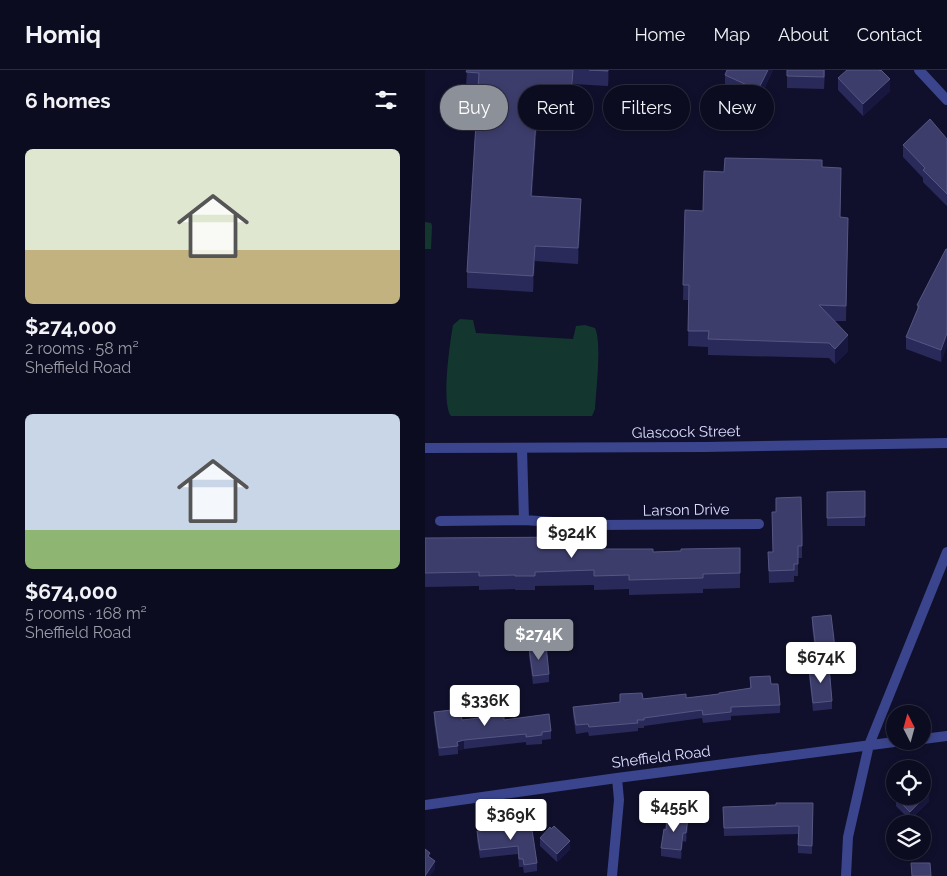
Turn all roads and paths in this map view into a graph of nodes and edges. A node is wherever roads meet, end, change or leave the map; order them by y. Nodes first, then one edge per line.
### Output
1 (919, 70) edge
2 (947, 100) edge
3 (947, 443) edge
4 (425, 448) edge
5 (522, 448) junction
6 (441, 520) dead end
7 (524, 520) junction
8 (759, 524) dead end
9 (947, 552) edge
10 (947, 736) edge
11 (931, 738) edge
12 (886, 743) edge
13 (869, 745) junction
14 (617, 778) junction
15 (425, 805) edge
16 (612, 876) edge
17 (846, 876) edge

1 - 2 street
3 - 5 street, Glascock Street
4 - 5 street, Glascock Street
5 - 7 street
6 - 7 street, Larson Drive
7 - 8 street, Larson Drive
9 - 13 street
10 - 11 street
12 - 13 street, Sheffield Road
13 - 14 street, Sheffield Road
13 - 17 street
14 - 15 street, Sheffield Road
14 - 16 street

